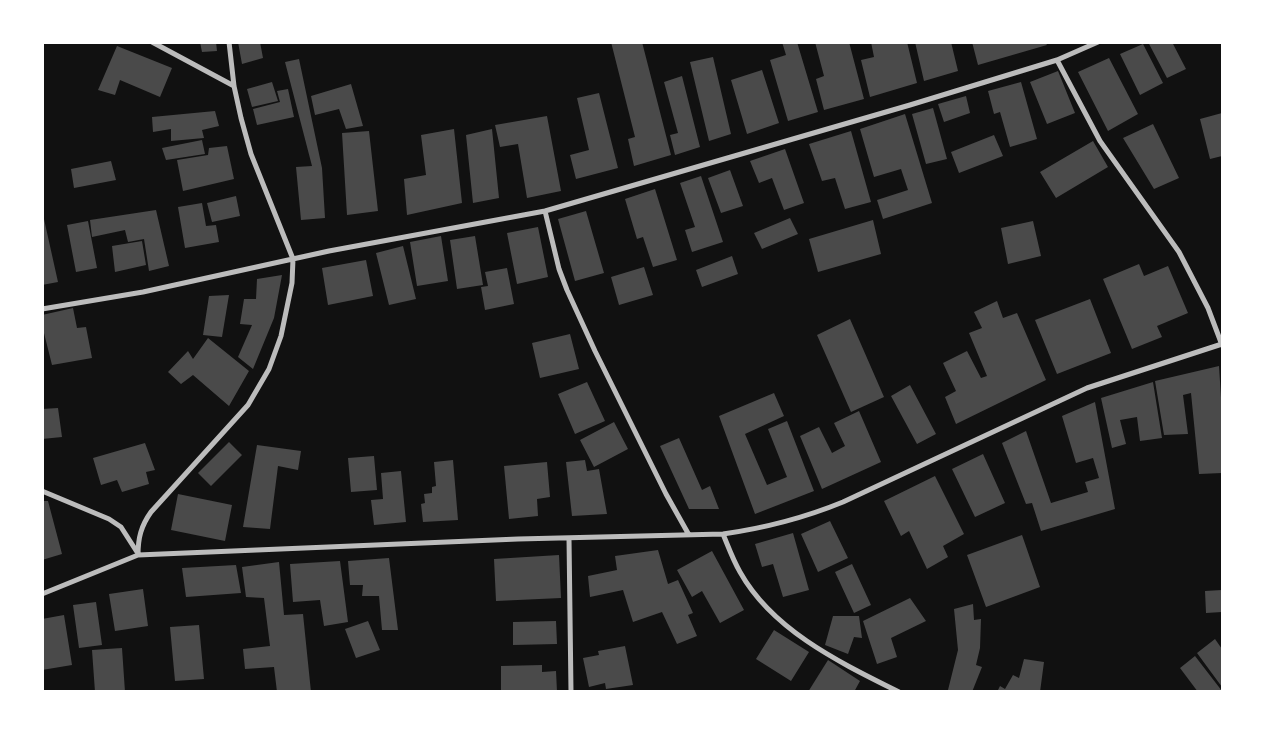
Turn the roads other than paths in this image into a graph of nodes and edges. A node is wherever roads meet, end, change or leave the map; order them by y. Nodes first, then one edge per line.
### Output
1 (152, 42) edge
2 (229, 42) edge
3 (1098, 42) edge
4 (1057, 60) junction
5 (234, 86) junction
6 (545, 211) junction
7 (293, 259) junction
8 (42, 309) edge
9 (1222, 344) edge
10 (42, 491) edge
11 (723, 534) junction
12 (689, 535) junction
13 (569, 538) junction
14 (138, 555) junction
15 (42, 594) edge
16 (571, 692) edge
17 (899, 692) edge

1 - 5 street
2 - 5 street
3 - 4 street
4 - 6 street
4 - 9 street
5 - 7 street
6 - 7 street
6 - 12 street
7 - 8 street
7 - 14 street
9 - 11 street
10 - 14 street
11 - 12 street
11 - 17 street
12 - 13 street
13 - 14 street
13 - 16 street
14 - 15 street

